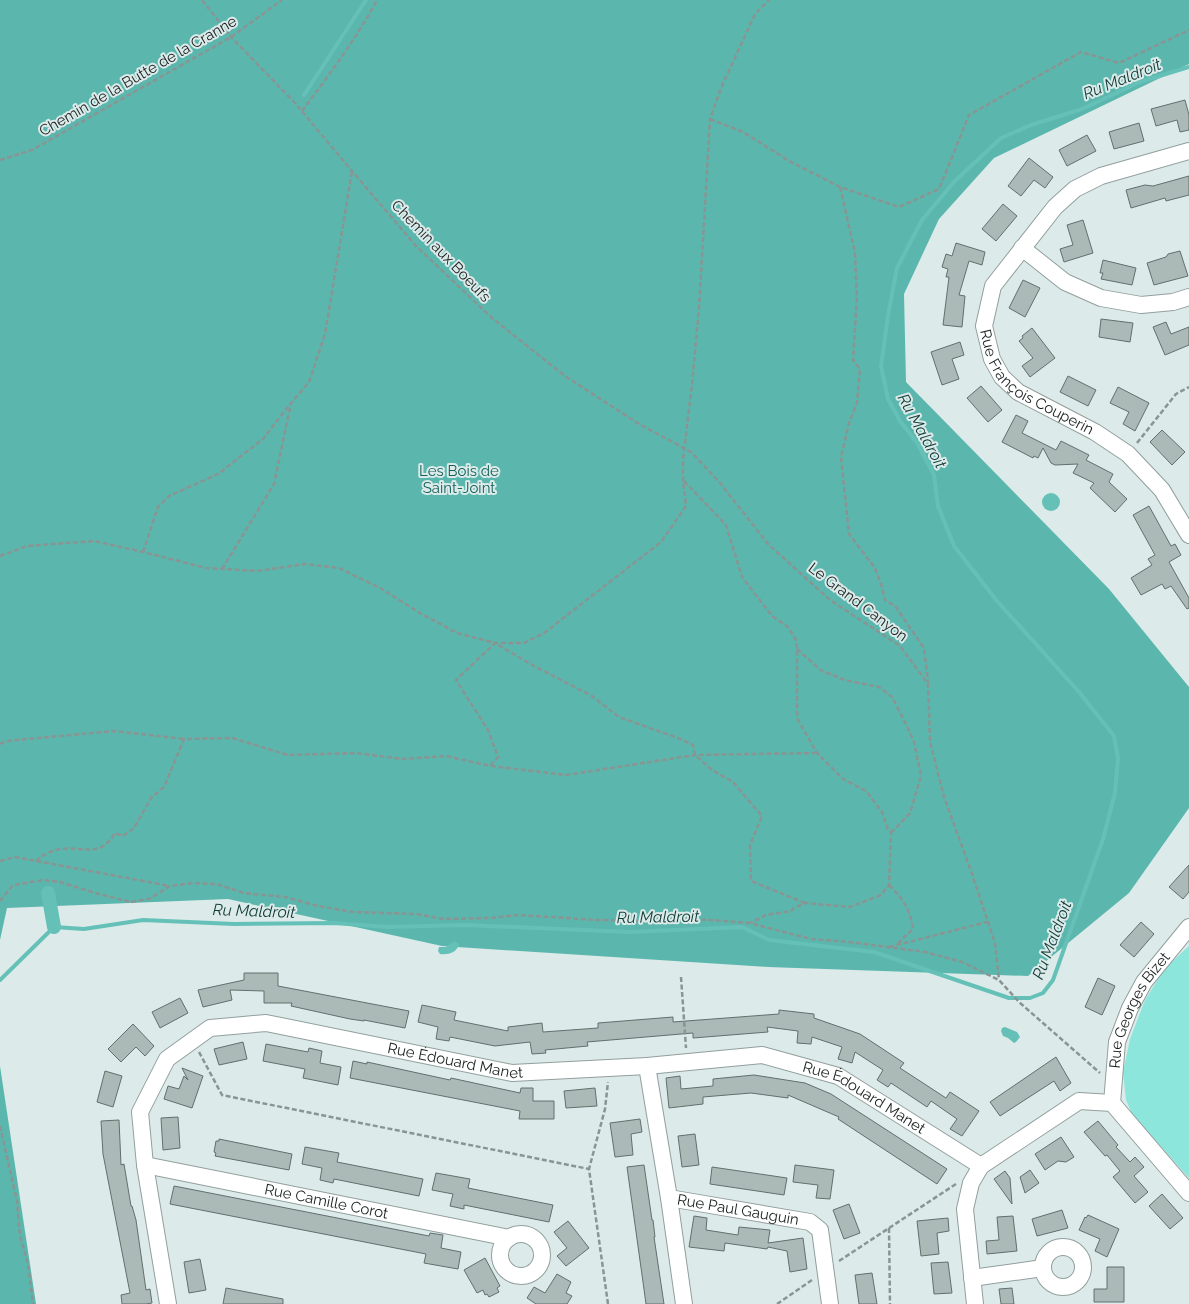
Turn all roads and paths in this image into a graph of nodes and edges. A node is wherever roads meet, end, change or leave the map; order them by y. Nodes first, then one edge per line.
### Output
1 (202, 0) edge
2 (282, 0) edge
3 (378, 0) edge
4 (769, 0) edge
5 (1189, 30) edge
6 (231, 37) junction
7 (302, 111) junction
8 (710, 119) junction
9 (1189, 151) edge
10 (0, 160) edge
11 (352, 171) junction
12 (840, 187) junction
13 (1022, 248) junction
14 (1189, 297) edge
15 (1189, 387) edge
16 (291, 403) junction
17 (685, 449) junction
18 (1128, 454) junction
19 (683, 480) junction
20 (1189, 535) edge
21 (143, 552) junction
22 (0, 556) edge
23 (222, 569) junction
24 (495, 643) junction
25 (797, 649) junction
26 (928, 684) junction
27 (184, 739) junction
28 (0, 744) edge
29 (817, 753) junction
30 (695, 754) junction
31 (490, 766) junction
32 (891, 832) junction
33 (0, 861) edge
34 (36, 861) junction
35 (889, 885) junction
36 (170, 886) junction
37 (0, 901) edge
38 (805, 904) junction
39 (988, 922) junction
40 (749, 923) junction
41 (1189, 927) edge
42 (895, 945) junction
43 (887, 947) junction
44 (681, 977) dead end
45 (999, 980) junction
46 (193, 1041) junction
47 (687, 1062) junction
48 (647, 1066) junction
49 (610, 1068) junction
50 (1115, 1071) junction
51 (1112, 1103) junction
52 (0, 1126) edge
53 (145, 1165) junction
54 (981, 1166) junction
55 (589, 1169) junction
56 (971, 1183) junction
57 (1189, 1193) edge
58 (669, 1198) junction
59 (889, 1228) junction
60 (509, 1238) dead end
61 (1043, 1268) dead end
62 (826, 1270) junction
63 (972, 1278) junction
64 (33, 1304) edge
65 (168, 1304) edge
66 (608, 1304) edge
67 (684, 1304) edge
68 (777, 1304) edge
69 (830, 1304) edge
70 (890, 1304) edge
71 (975, 1304) edge

1 - 6 path, Chemin aux Boeufs
2 - 6 path, Chemin de la Butte de la Cranne
3 - 7 path
4 - 8 path
5 - 12 path
6 - 7 path, Chemin aux Boeufs
6 - 10 path, Chemin de la Butte de la Cranne
7 - 11 path, Chemin aux Boeufs
8 - 12 path
8 - 17 path
9 - 13 street, Rue François Couperin
11 - 16 path
11 - 17 path, Chemin aux Boeufs
12 - 26 path
13 - 14 street
13 - 18 street, Rue François Couperin
15 - 18 path
16 - 21 path
16 - 23 path
17 - 19 path
17 - 26 path, Le Grand Canyon
18 - 20 street, Rue François Couperin
19 - 24 path
19 - 25 path
21 - 22 path
21 - 23 path
23 - 24 path
24 - 30 path
24 - 31 path
25 - 29 path
25 - 32 path
26 - 39 path
27 - 28 path
27 - 31 path
27 - 34 path
29 - 30 path
29 - 32 path
30 - 31 path
30 - 38 path
32 - 35 path
33 - 34 path
34 - 36 path
35 - 38 path
35 - 42 path
36 - 37 path
36 - 40 path
38 - 40 path
39 - 42 path
39 - 45 path
40 - 43 path
41 - 50 street, Rue Georges Bizet
42 - 43 path
43 - 45 path
44 - 47 path
45 - 50 path
46 - 49 street, Rue Édouard Manet
46 - 53 street, Rue Édouard Manet
46 - 55 path
47 - 48 street, Rue Édouard Manet
47 - 54 street, Rue Édouard Manet
48 - 49 street, Rue Édouard Manet
48 - 58 street, Rue Paul Gauguin
49 - 55 path
50 - 51 street, Rue Georges Bizet
51 - 54 street
51 - 57 street
52 - 64 path
53 - 60 street, Rue Camille Corot
53 - 65 street, Rue Édouard Manet
54 - 56 street
55 - 66 path
56 - 59 path
56 - 63 street
58 - 62 street, Rue Paul Gauguin
58 - 67 street, Rue Paul Gauguin
59 - 62 path
59 - 70 path
61 - 63 street
62 - 68 path
62 - 69 street, Rue Paul Gauguin
63 - 71 street

